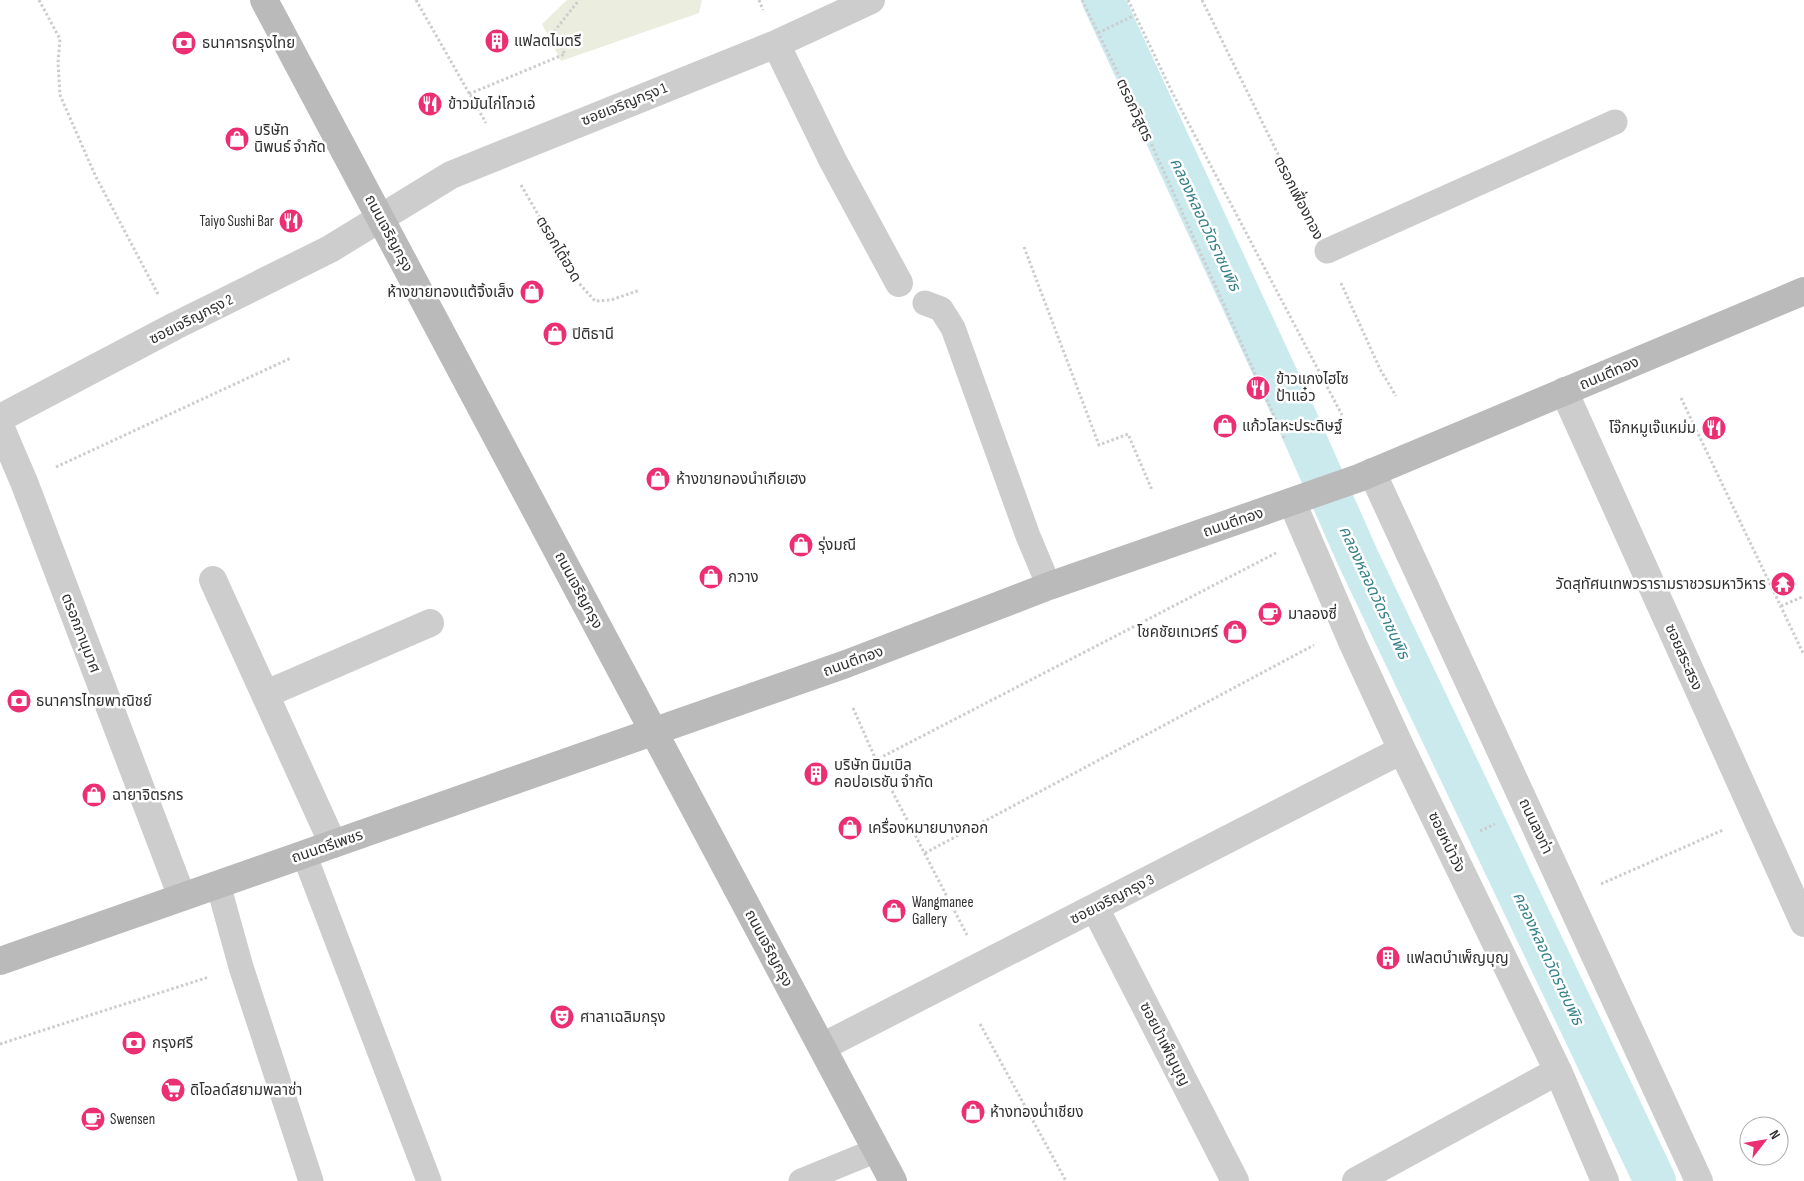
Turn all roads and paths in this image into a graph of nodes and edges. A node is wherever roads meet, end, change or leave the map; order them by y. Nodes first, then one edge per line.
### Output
1 (39, 0) edge
2 (264, 0) edge
3 (416, 0) edge
4 (579, 0) edge
5 (871, 0) edge
6 (1082, 0) edge
7 (1128, 0) edge
8 (1202, 0) edge
9 (1135, 15) junction
10 (1098, 33) junction
11 (776, 44) junction
12 (469, 93) junction
13 (1615, 122) dead end
14 (489, 127) dead end
15 (504, 152) junction
16 (381, 218) junction
17 (1024, 247) dead end
18 (1327, 251) junction
19 (899, 283) dead end
20 (640, 290) dead end
21 (1804, 291) edge
22 (925, 303) dead end
23 (175, 326) junction
24 (291, 358) dead end
25 (1564, 391) junction
26 (1396, 396) dead end
27 (1681, 398) dead end
28 (1342, 415) dead end
29 (0, 418) edge
30 (0, 426) edge
31 (1285, 440) dead end
32 (1365, 475) junction
33 (24, 482) junction
34 (1152, 490) dead end
35 (1301, 499) junction
36 (1281, 550) dead end
37 (213, 580) dead end
38 (1049, 586) junction
39 (1804, 596) edge
40 (1782, 606) junction
41 (430, 623) dead end
42 (1317, 644) dead end
43 (1804, 655) edge
44 (266, 694) junction
45 (853, 708) dead end
46 (654, 731) junction
47 (1402, 750) junction
48 (876, 760) junction
49 (1726, 828) dead end
50 (333, 844) junction
51 (925, 853) junction
52 (304, 854) junction
53 (218, 884) junction
54 (1596, 887) dead end
55 (182, 897) junction
56 (1095, 908) junction
57 (1804, 923) edge
58 (967, 936) dead end
59 (0, 960) edge
60 (241, 967) junction
61 (980, 1024) dead end
62 (0, 1044) edge
63 (822, 1047) junction
64 (1558, 1071) junction
65 (877, 1150) junction
66 (311, 1181) edge
67 (429, 1181) edge
68 (801, 1181) edge
69 (893, 1181) edge
70 (1066, 1181) edge
71 (1235, 1181) edge
72 (1356, 1181) edge
73 (1605, 1181) edge
74 (1699, 1181) edge

1 - 23 path
2 - 16 main road, ถนนเจริญกรุง
3 - 12 path
4 - 12 path
5 - 11 street, ซอยเจริญกรุง 1
6 - 10 path, ตรอกวิสูตร
7 - 9 path
8 - 18 path, ตรอกเฟื่องทอง
9 - 10 path
9 - 28 path
10 - 31 path, ตรอกวิสูตร
11 - 15 street, ซอยเจริญกรุง 1
11 - 19 street
12 - 14 path
13 - 18 lane
15 - 16 street, ซอยเจริญกรุง 1
15 - 20 path, ตรอกไต้ฮวด
16 - 23 street, ซอยเจริญกรุง 2
16 - 46 main road, ถนนเจริญกรุง
17 - 34 path
18 - 26 path, ตรอกเฟื่องทอง
21 - 25 main road, ถนนตีทอง
22 - 38 lane
23 - 29 street, ซอยเจริญกรุง 2
24 - 33 path
25 - 32 main road, ถนนตีทอง
25 - 57 street, ซอยสระสรง
27 - 40 path
30 - 33 street, ตรอกภานุมาศ
32 - 35 main road, ถนนตีทอง
32 - 74 street, ถนนลงท่า
33 - 55 street, ตรอกภานุมาศ
35 - 38 main road, ถนนตีทอง
35 - 47 street, ซอยหน้าวัง
36 - 48 path
37 - 44 street
38 - 46 main road, ถนนตีทอง
39 - 40 path
40 - 43 path
41 - 44 street
42 - 51 path
44 - 50 street
45 - 48 path
46 - 50 main road, ถนนตรีเพชร
46 - 63 main road, ถนนเจริญกรุง
47 - 56 street, ซอยเจริญกรุง 3
47 - 64 street, ซอยหน้าวัง
48 - 51 path
49 - 54 path
50 - 52 main road, ถนนตรีเพชร
51 - 58 path
52 - 53 main road, ถนนตรีเพชร
52 - 67 lane
53 - 55 main road, ถนนตรีเพชร
53 - 60 lane
55 - 59 main road, ถนนตรีเพชร
56 - 63 street, ซอยเจริญกรุง 3
56 - 71 street, ซอยบำเพ็ญบุญ
60 - 62 path
60 - 66 lane
61 - 70 path
63 - 65 main road, ถนนเจริญกรุง
64 - 72 street
64 - 73 street, ซอยหน้าวัง
65 - 68 lane
65 - 69 main road, ถนนเจริญกรุง

